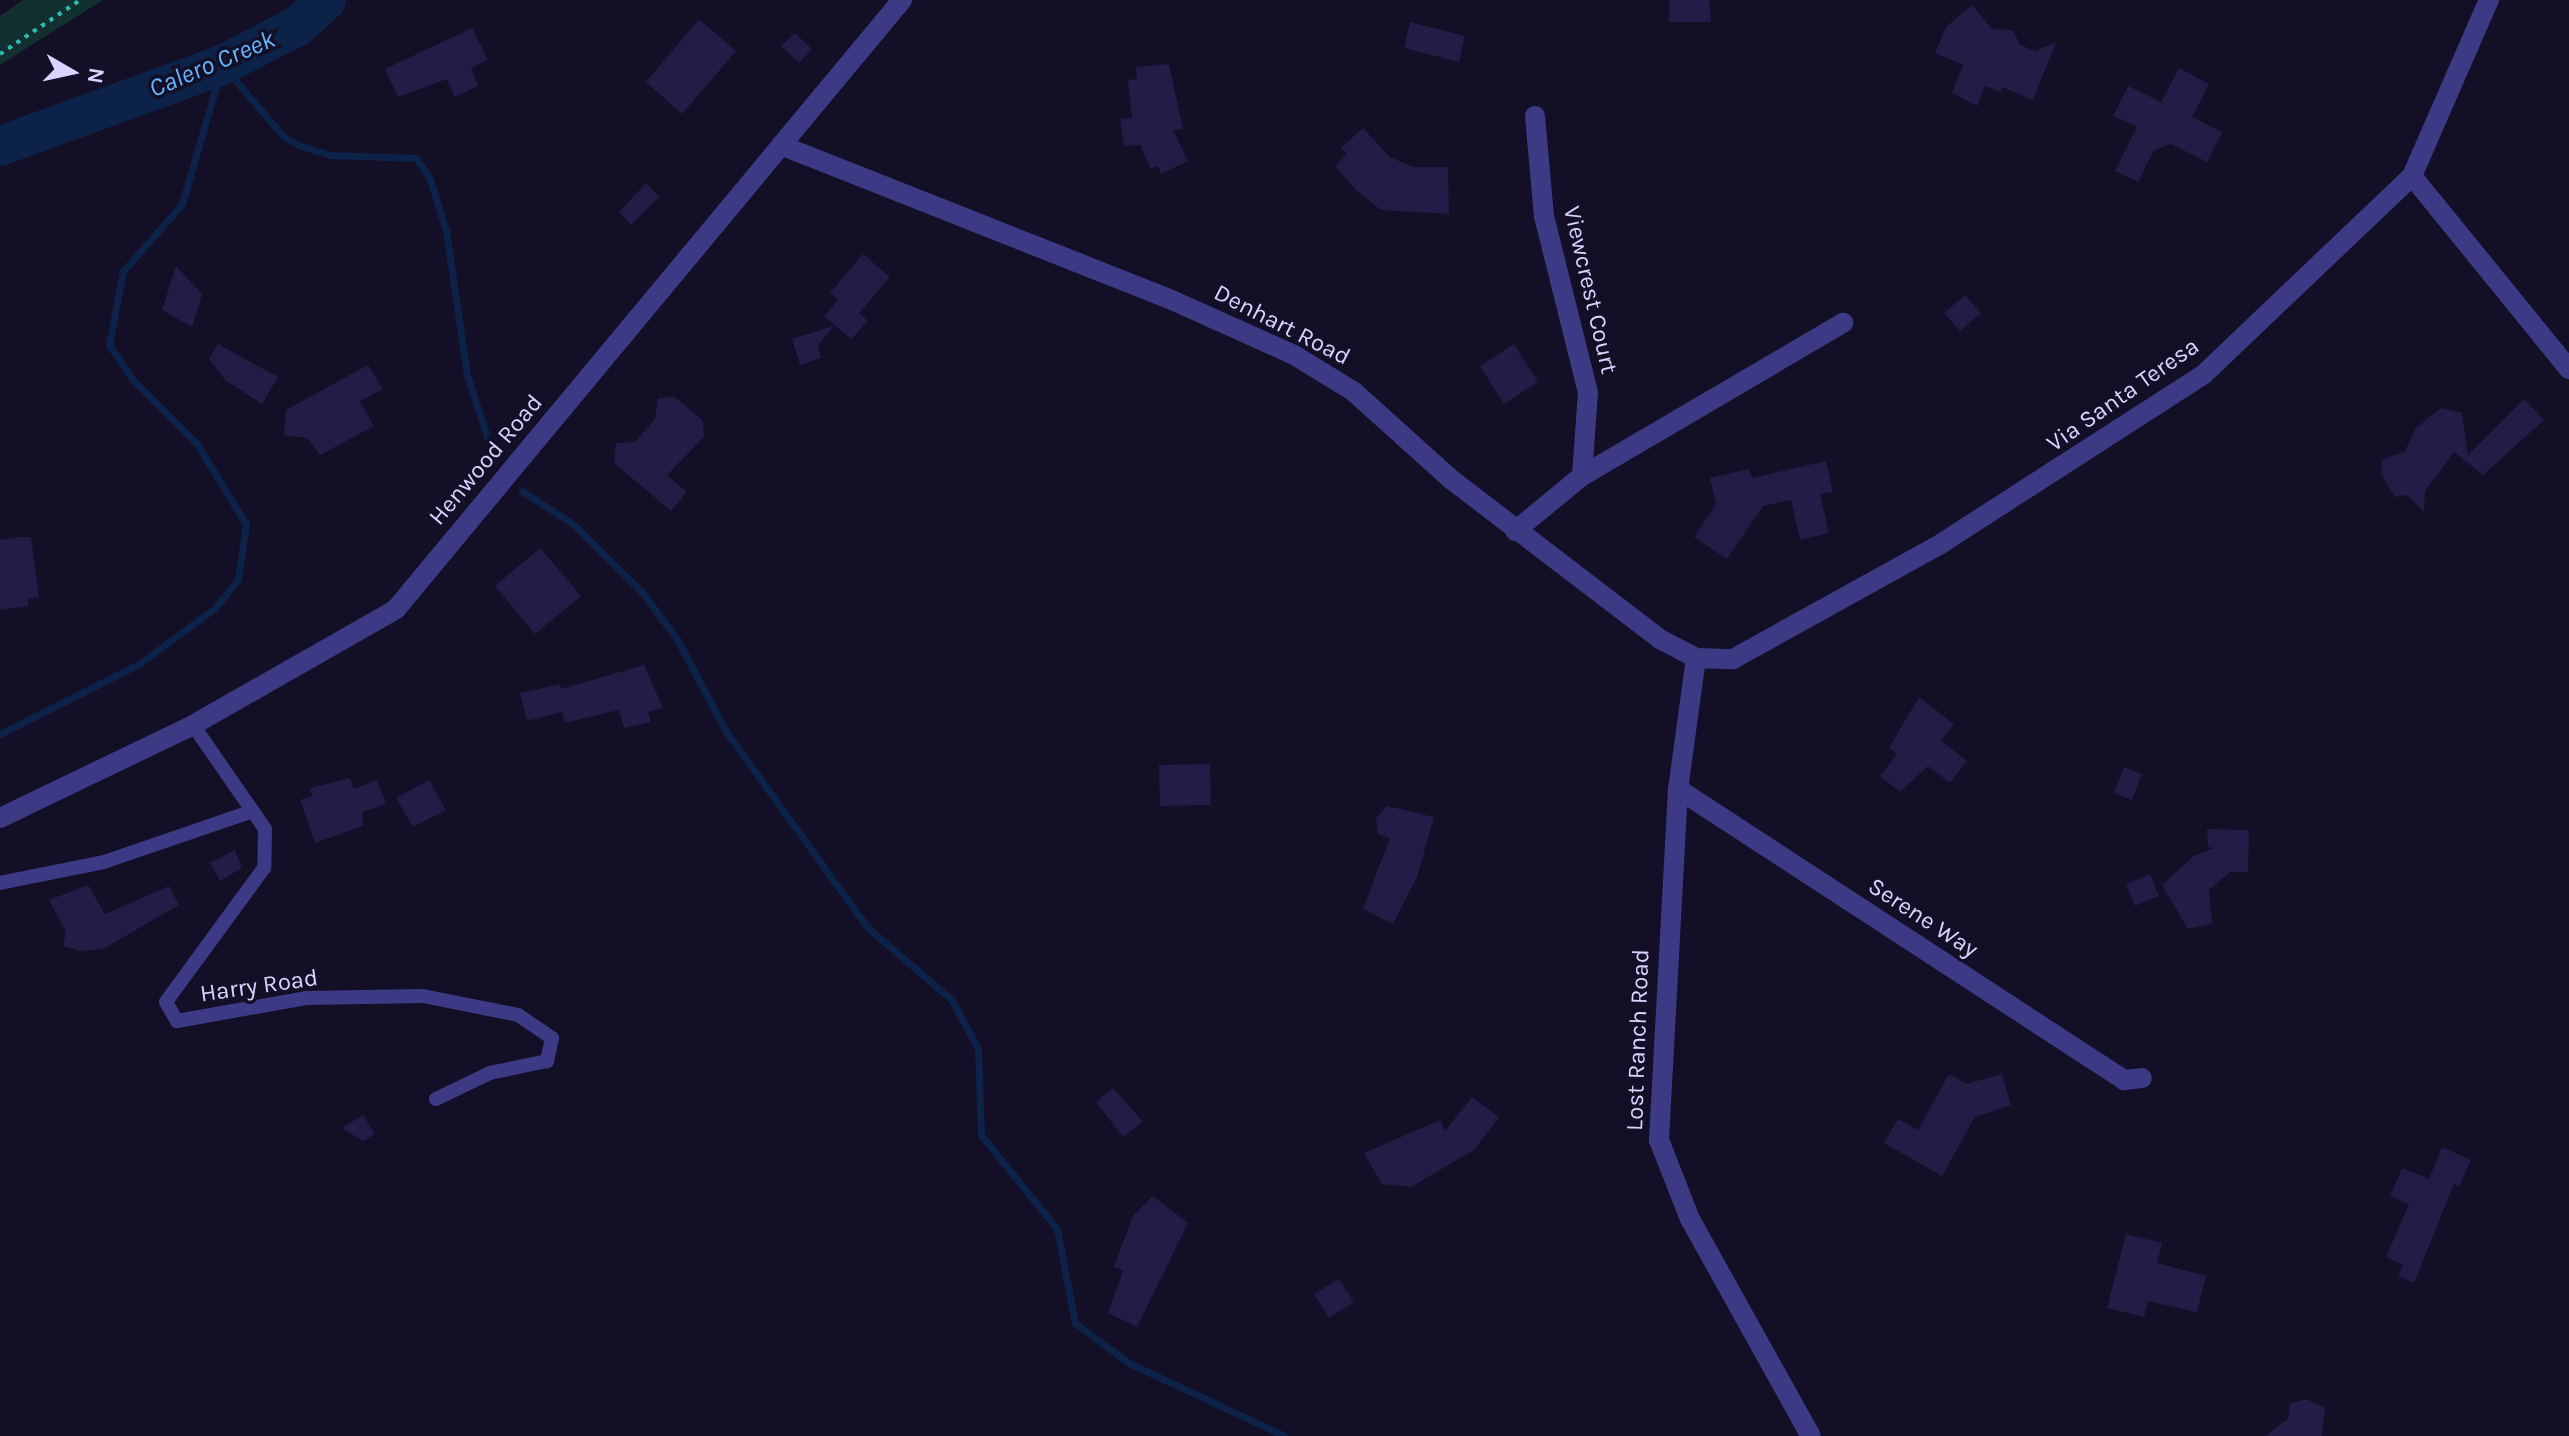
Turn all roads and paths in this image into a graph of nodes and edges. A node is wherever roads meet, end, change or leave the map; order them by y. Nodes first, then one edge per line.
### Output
1 (80, 0) edge
2 (902, 0) edge
3 (2489, 0) edge
4 (0, 54) edge
5 (1535, 116) dead end
6 (783, 146) junction
7 (2412, 176) junction
8 (1843, 323) dead end
9 (2569, 369) edge
10 (1582, 476) junction
11 (1515, 531) junction
12 (1696, 658) junction
13 (193, 725) junction
14 (1678, 789) junction
15 (253, 811) junction
16 (0, 818) edge
17 (0, 883) edge
18 (2142, 1078) dead end
19 (436, 1099) dead end
20 (1811, 1436) edge

1 - 4 path
2 - 6 street, Henwood Road
3 - 7 street, Via Santa Teresa
5 - 10 street, Viewcrest Court
6 - 11 street, Denhart Road
6 - 13 street, Henwood Road
7 - 9 street
7 - 12 street, Via Santa Teresa
8 - 10 street
10 - 11 street
11 - 12 street, Denhart Road
12 - 14 street, Lost Ranch Road
13 - 15 lane, Harry Road
13 - 16 street, Henwood Road
14 - 18 street, Serene Way
14 - 20 street, Lost Ranch Road
15 - 17 lane
15 - 19 lane, Harry Road

